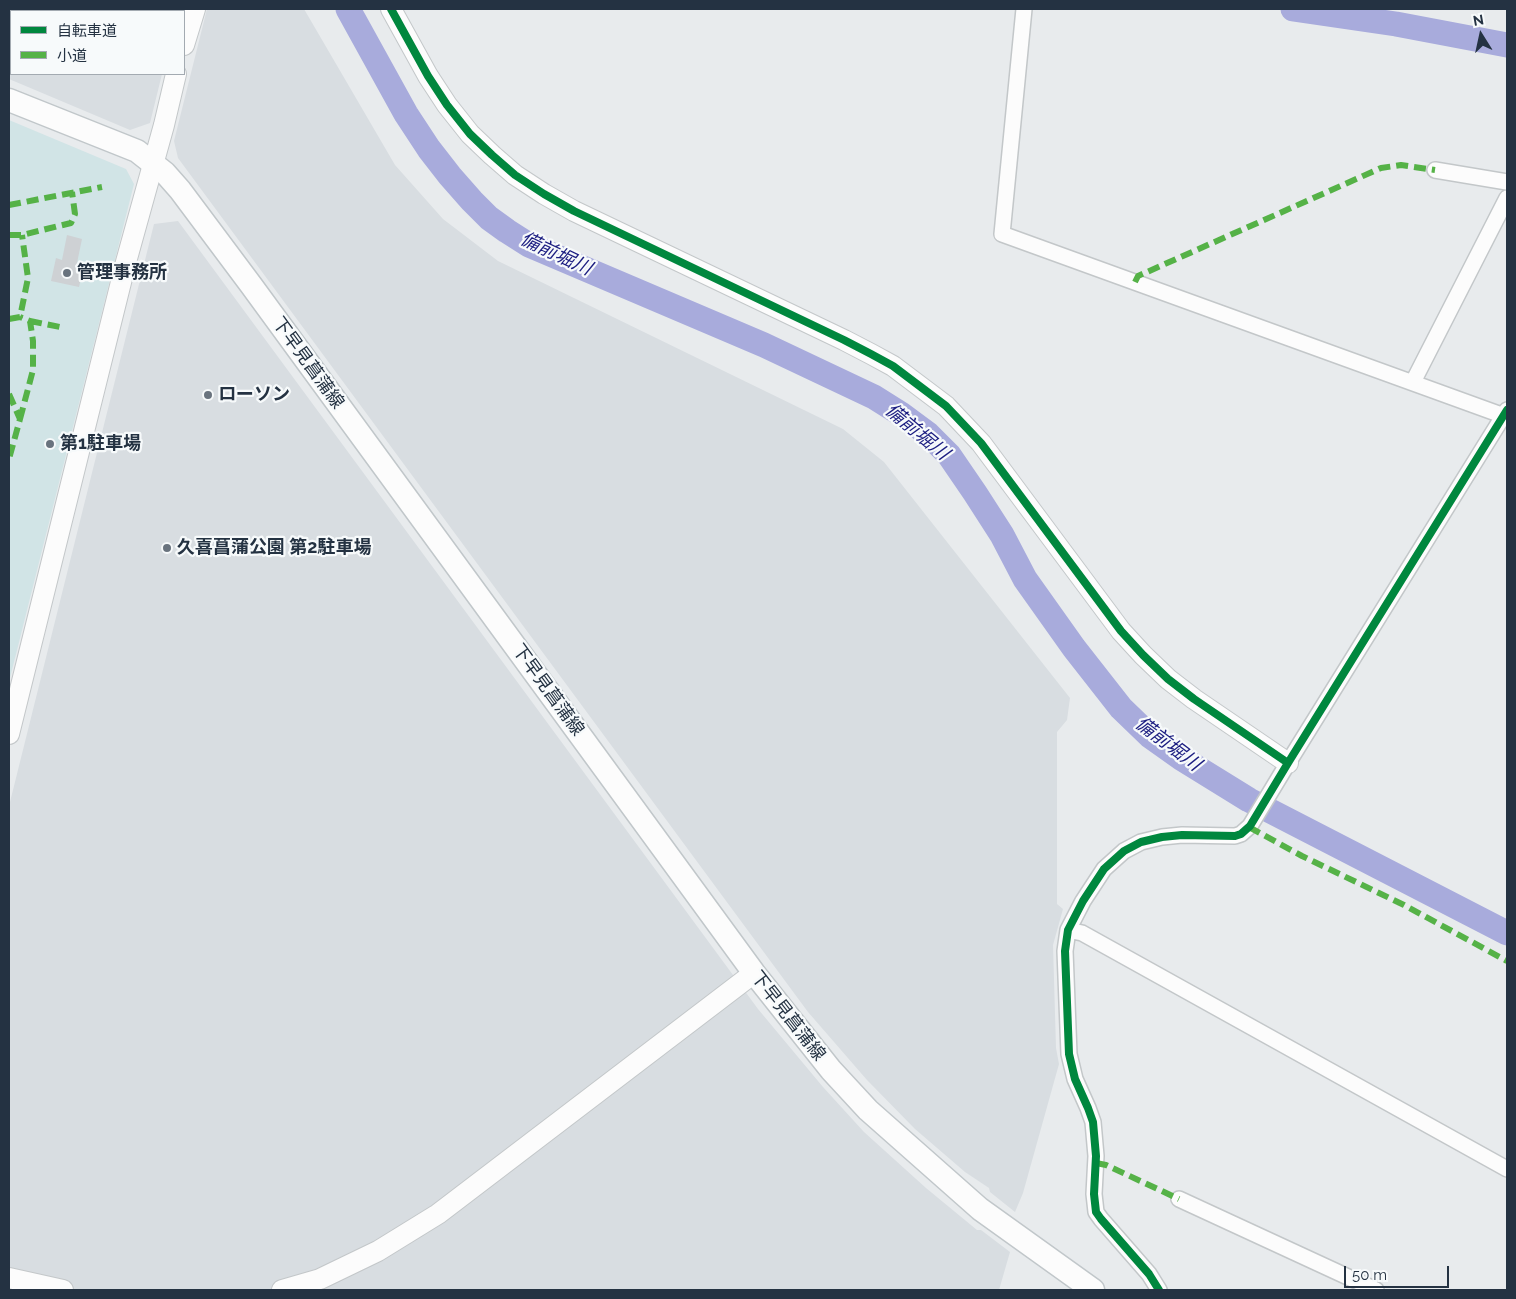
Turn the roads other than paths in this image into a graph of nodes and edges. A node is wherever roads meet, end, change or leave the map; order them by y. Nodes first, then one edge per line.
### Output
1 (195, 9) edge
2 (391, 9) edge
3 (1024, 9) edge
4 (185, 42) edge
5 (176, 75) edge
6 (9, 100) edge
7 (154, 163) junction
8 (1435, 170) dead end
9 (1507, 182) edge
10 (1507, 198) edge
11 (1413, 382) junction
12 (1506, 414) edge
13 (9, 734) edge
14 (1284, 769) junction
15 (1068, 930) junction
16 (754, 972) junction
17 (1507, 1170) edge
18 (1179, 1199) dead end
19 (9, 1278) edge
20 (63, 1290) edge
21 (282, 1290) edge
22 (1092, 1290) edge
23 (1159, 1290) edge
24 (1376, 1290) edge

1 - 4 street
2 - 14 street
3 - 11 street
5 - 7 street
6 - 7 main road, 下早見菖蒲線
7 - 13 street
7 - 16 main road, 下早見菖蒲線
8 - 9 street
10 - 11 street
11 - 12 street
12 - 14 street
14 - 15 street
15 - 17 street
15 - 23 street
16 - 21 street
16 - 22 main road, 下早見菖蒲線
18 - 24 street
19 - 20 street

